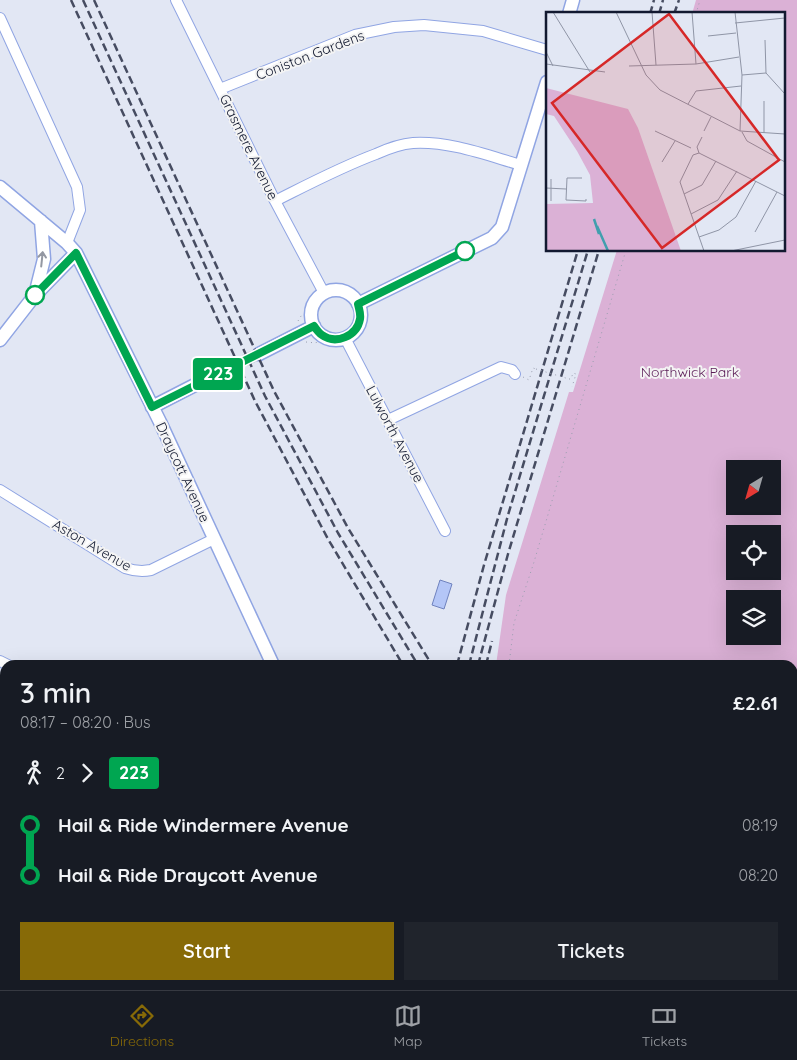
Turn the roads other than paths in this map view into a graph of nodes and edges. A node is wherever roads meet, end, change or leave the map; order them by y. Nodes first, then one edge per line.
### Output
1 (176, 0) edge
2 (0, 18) edge
3 (546, 50) edge
4 (546, 85) edge
5 (220, 89) junction
6 (521, 165) junction
7 (0, 187) edge
8 (276, 201) junction
9 (41, 221) junction
10 (67, 242) junction
11 (76, 253) junction
12 (324, 293) junction
13 (35, 295) junction
14 (358, 304) junction
15 (314, 326) junction
16 (345, 338) junction
17 (0, 340) edge
18 (259, 354) tunnel mouth
19 (228, 368) tunnel mouth
20 (515, 374) dead end
21 (152, 407) junction
22 (388, 420) junction
23 (0, 490) edge
24 (445, 531) dead end
25 (214, 539) junction
26 (271, 660) edge

1 - 5 street, Grasmere Avenue
2 - 10 street
3 - 5 street, Coniston Gardens
4 - 6 street
5 - 8 street, Grasmere Avenue
6 - 8 street
6 - 14 street
7 - 9 street, Draycott Avenue
8 - 12 street, Grasmere Avenue
9 - 10 street, Draycott Avenue
13 -> 9 street
10 - 11 street, Draycott Avenue
11 - 13 street
11 - 21 street, Draycott Avenue
12 - 14 street
12 - 15 street
13 - 17 street
14 - 16 street
15 - 16 street
15 - 18 street
16 - 22 street, Lulworth Avenue
19 - 21 street
20 - 22 street
21 - 25 street, Draycott Avenue
22 - 24 street, Lulworth Avenue
23 - 25 street, Aston Avenue
25 - 26 street, Draycott Avenue

